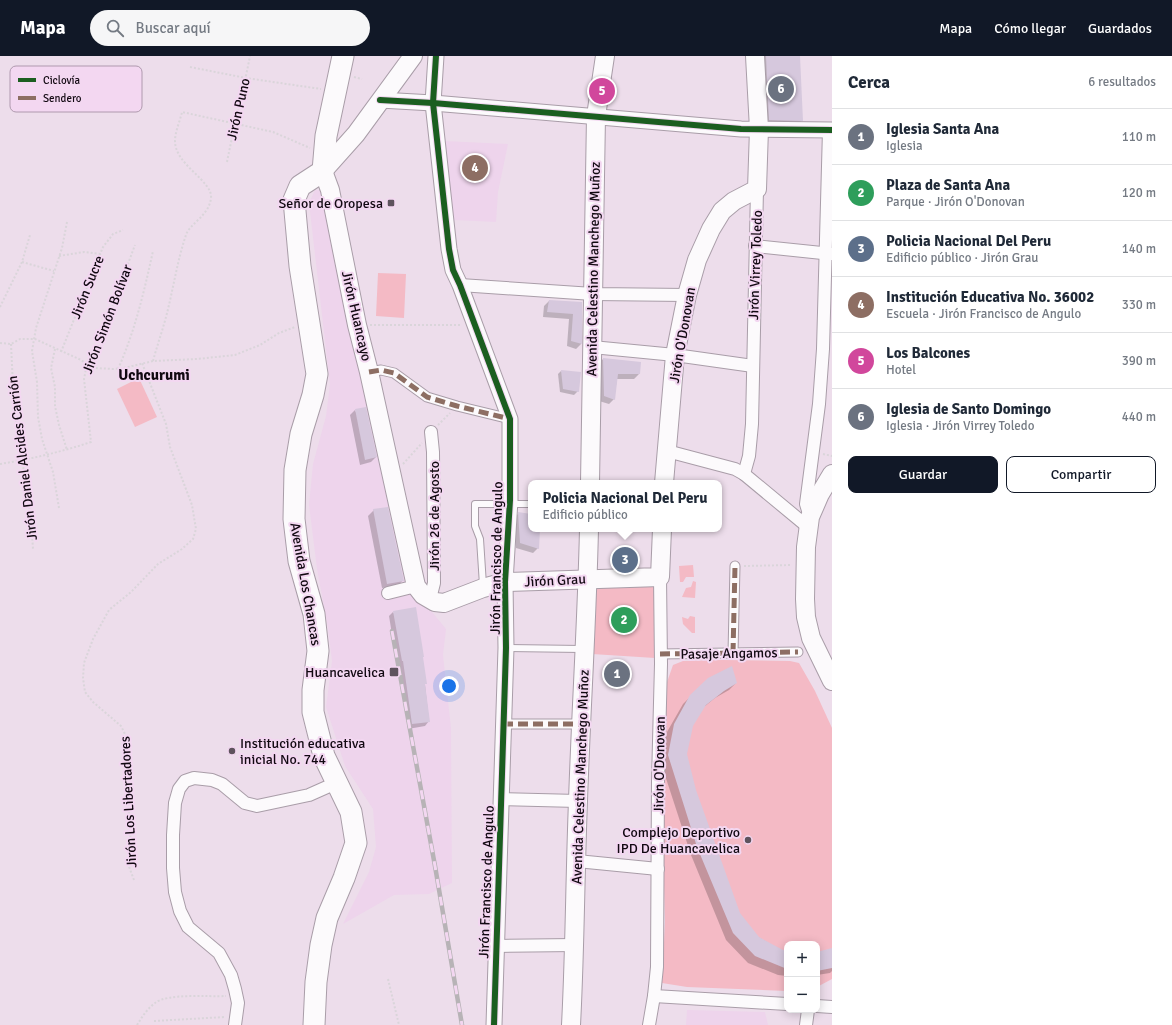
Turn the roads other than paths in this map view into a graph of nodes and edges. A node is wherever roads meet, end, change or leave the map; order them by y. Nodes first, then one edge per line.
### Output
1 (342, 56) edge
2 (413, 56) edge
3 (436, 56) edge
4 (604, 56) edge
5 (755, 56) edge
6 (380, 100) junction
7 (433, 103) junction
8 (596, 116) junction
9 (759, 129) junction
10 (830, 130) edge
11 (324, 161) junction
12 (757, 189) junction
13 (756, 246) junction
14 (829, 254) edge
15 (460, 285) junction
16 (593, 294) junction
17 (686, 295) junction
18 (592, 347) junction
19 (675, 355) junction
20 (753, 366) junction
21 (369, 372) junction
22 (510, 419) junction
23 (431, 432) dead end
24 (667, 451) junction
25 (744, 474) junction
26 (832, 474) edge
27 (590, 480) edge
28 (664, 480) edge
29 (772, 497) junction
30 (510, 504) junction
31 (528, 504) edge
32 (808, 516) junction
33 (589, 532) edge
34 (662, 532) edge
35 (735, 566) road end
36 (660, 576) junction
37 (588, 579) junction
38 (505, 582) junction
39 (416, 586) junction
40 (483, 588) junction
41 (388, 592) dead end
42 (430, 599) junction
43 (506, 648) junction
44 (585, 649) junction
45 (798, 652) dead end
46 (733, 653) junction
47 (660, 654) junction
48 (832, 681) edge
49 (503, 724) junction
50 (582, 724) junction
51 (336, 783) junction
52 (501, 799) junction
53 (578, 801) junction
54 (577, 861) junction
55 (658, 869) junction
56 (575, 945) junction
57 (497, 946) junction
58 (654, 996) junction
59 (784, 1004) edge
60 (820, 1006) edge
61 (832, 1007) edge
62 (808, 1013) edge
63 (236, 1021) edge
64 (314, 1025) edge
65 (494, 1025) edge
66 (571, 1025) edge
67 (649, 1025) edge
68 (806, 1025) edge

1 - 11 highway
2 - 6 main road
3 - 7 street, Jirón Francisco de Angulo
4 - 8 main road, Avenida Celestino Manchego Muñoz
5 - 9 main road, Jirón Virrey Toledo
6 - 7 street
6 - 11 main road
7 - 8 street
7 - 15 street, Jirón Francisco de Angulo
8 - 9 street
8 - 16 main road, Avenida Celestino Manchego Muñoz
9 - 10 street
9 - 12 main road, Jirón Virrey Toledo
10 - 14 street
11 - 21 main road, Jirón Huancayo
11 - 51 highway, Avenida Los Chancas
12 - 13 street, Jirón Virrey Toledo
12 - 17 main road, Jirón O'Donovan
13 - 14 street
13 - 20 street, Jirón Virrey Toledo
14 - 32 street
15 - 16 street
15 - 22 street, Jirón Francisco de Angulo
16 - 17 street
16 - 18 main road, Avenida Celestino Manchego Muñoz
17 - 19 main road, Jirón O'Donovan
18 - 19 street
18 - 27 main road, Avenida Celestino Manchego Muñoz
19 - 20 street
19 - 24 main road, Jirón O'Donovan
20 - 25 street, Jirón Virrey Toledo
21 - 22 street
21 - 39 main road, Jirón Huancayo
22 - 30 street, Jirón Francisco de Angulo
23 - 42 street, Jirón 26 de Agosto
24 - 25 street
24 - 28 main road, Jirón O'Donovan
25 - 29 street
26 - 32 main road
29 - 32 street
29 - 32 street
30 - 31 lane
30 - 38 street, Jirón Francisco de Angulo
30 - 40 lane
32 - 48 main road
33 - 37 main road, Avenida Celestino Manchego Muñoz
34 - 36 main road, Jirón O'Donovan
35 - 46 street
36 - 37 main road, Jirón Grau
36 - 47 street, Jirón O'Donovan
37 - 38 main road, Jirón Grau
37 - 44 main road, Avenida Celestino Manchego Muñoz
38 - 40 main road, Jirón Grau
38 - 43 street, Jirón Francisco de Angulo
39 - 41 street
39 - 42 main road
40 - 42 main road, Jirón Grau
43 - 44 lane
43 - 49 street, Jirón Francisco de Angulo
44 - 50 main road, Avenida Celestino Manchego Muñoz
45 - 46 street, Pasaje Angamos
46 - 47 street, Pasaje Angamos
47 - 55 street, Jirón O'Donovan
49 - 50 street
49 - 52 street, Jirón Francisco de Angulo
50 - 53 main road, Avenida Celestino Manchego Muñoz
51 - 63 street
51 - 64 highway, Avenida Los Chancas
52 - 53 street
52 - 57 street, Jirón Francisco de Angulo
53 - 54 main road, Avenida Celestino Manchego Muñoz
54 - 55 street
54 - 56 main road, Avenida Celestino Manchego Muñoz
55 - 58 street, Jirón O'Donovan
56 - 57 street
56 - 66 main road, Avenida Celestino Manchego Muñoz
57 - 65 street, Jirón Francisco de Angulo
58 - 59 street
58 - 67 street, Jirón O'Donovan
60 - 61 street
62 - 68 street

